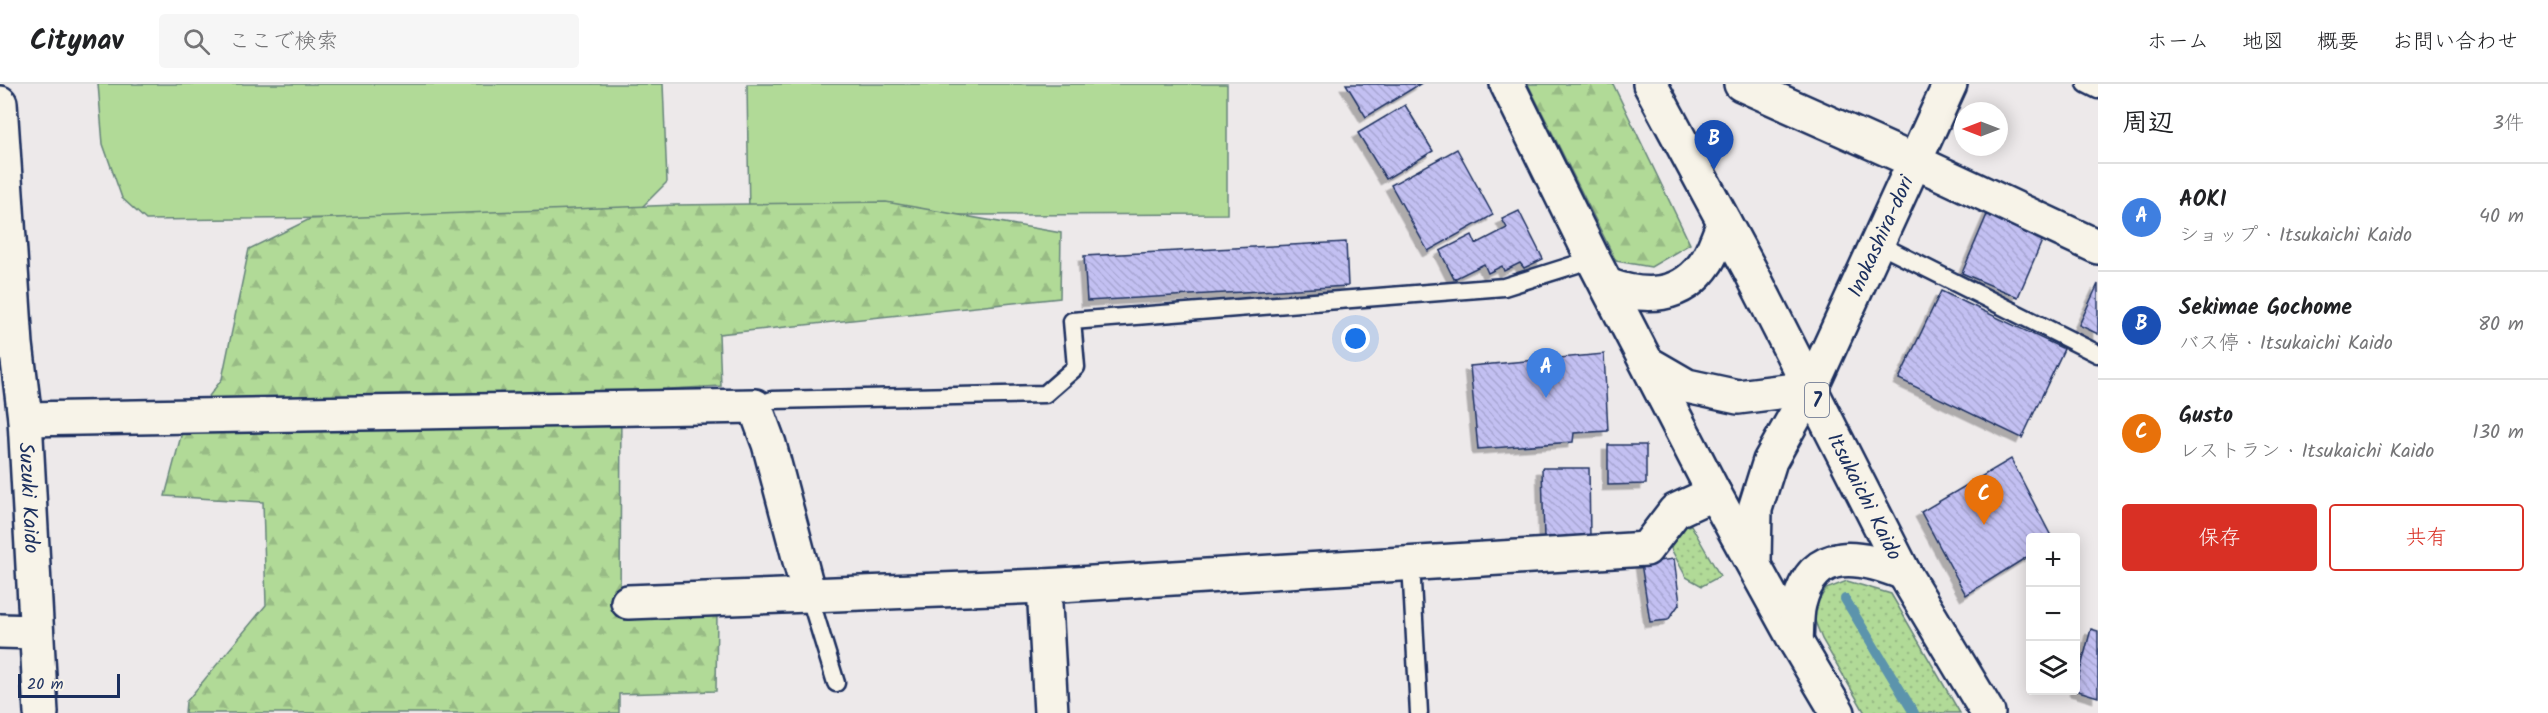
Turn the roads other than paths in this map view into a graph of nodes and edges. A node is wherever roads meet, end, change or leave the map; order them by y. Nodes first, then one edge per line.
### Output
1 (1507, 84) edge
2 (1650, 84) edge
3 (1741, 84) edge
4 (1950, 84) edge
5 (2086, 84) edge
6 (2098, 90) edge
7 (0, 103) edge
8 (1916, 162) junction
9 (1724, 222) junction
10 (5, 224) edge
11 (1878, 244) junction
12 (2098, 247) edge
13 (1600, 272) junction
14 (8, 344) edge
15 (2098, 354) edge
16 (1649, 364) junction
17 (1811, 388) junction
18 (755, 406) junction
19 (25, 419) junction
20 (1714, 493) junction
21 (1410, 562) junction
22 (1754, 567) junction
23 (1904, 573) junction
24 (1044, 586) junction
25 (809, 595) junction
26 (628, 602) dead end
27 (0, 631) edge
28 (36, 632) junction
29 (1796, 642) junction
30 (836, 682) dead end
31 (41, 713) edge
32 (1051, 713) edge
33 (1419, 713) edge
34 (1838, 713) edge
35 (1988, 713) edge

1 - 13 street
2 - 9 street, Itsukaichi Kaido / 7
3 - 8 street
4 - 8 street, Inokashira-dori / 7
5 - 6 lane
7 - 10 street, Suzuki Kaido
8 - 11 street, Inokashira-dori / 7
8 - 12 street
9 - 13 street
9 - 17 street, Itsukaichi Kaido / 7
10 - 14 street, Suzuki Kaido
11 - 15 lane
11 - 17 street, Inokashira-dori / 7
13 - 16 street
13 - 18 lane
14 - 19 street, Suzuki Kaido
16 - 17 street
16 - 20 street
17 - 22 street, 7
17 - 23 street, Itsukaichi Kaido / 7
18 - 19 street
18 - 25 street
19 - 28 street, Suzuki Kaido
20 - 21 street
20 - 22 street
21 - 24 street
21 - 33 lane
22 - 29 street
23 - 29 street
23 - 35 street, Itsukaichi Kaido / 7
24 - 25 street
24 - 32 street
25 - 26 street
25 - 30 lane
27 - 28 street
28 - 31 street, Suzuki Kaido
29 - 34 street

